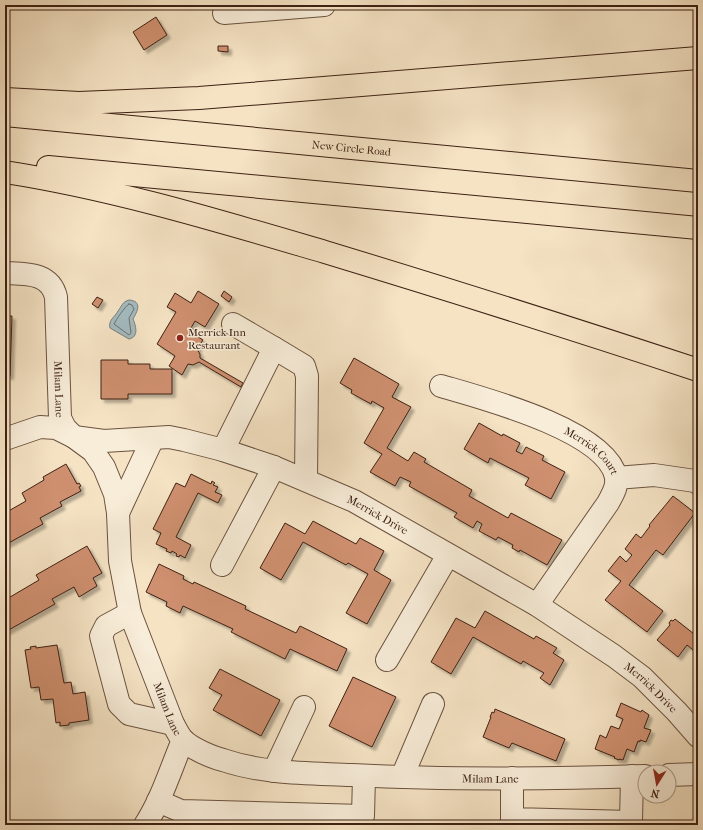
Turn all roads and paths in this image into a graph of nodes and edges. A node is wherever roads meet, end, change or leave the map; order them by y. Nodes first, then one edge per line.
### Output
1 (324, 5) edge
2 (224, 13) dead end
3 (698, 58) edge
4 (5, 99) edge
5 (5, 115) edge
6 (5, 163) edge
7 (5, 172) edge
8 (698, 181) edge
9 (698, 228) edge
10 (5, 273) edge
11 (233, 324) dead end
12 (274, 348) junction
13 (698, 370) edge
14 (441, 386) dead end
15 (74, 437) junction
16 (153, 438) junction
17 (5, 439) edge
18 (223, 450) junction
19 (274, 467) junction
20 (616, 478) junction
21 (306, 480) junction
22 (698, 483) edge
23 (118, 513) junction
24 (448, 554) junction
25 (222, 565) dead end
26 (537, 605) junction
27 (130, 613) junction
28 (387, 660) dead end
29 (433, 704) dead end
30 (304, 707) dead end
31 (178, 732) junction
32 (698, 736) edge
33 (274, 771) junction
34 (698, 774) edge
35 (677, 775) edge
36 (364, 776) junction
37 (637, 776) edge
38 (402, 777) junction
39 (512, 778) junction
40 (637, 786) edge
41 (158, 801) junction
42 (146, 825) edge

1 - 2 street
3 - 4 highway
5 - 8 highway, New Circle Road
6 - 9 highway
7 - 13 highway
10 - 15 street, Milam Lane
11 - 12 street
12 - 18 street
12 - 21 street
14 - 20 street, Merrick Court
15 - 16 street, Merrick Drive
15 - 17 street, Merrick Drive
15 - 23 street, Milam Lane
16 - 18 street, Merrick Drive
16 - 23 street
18 - 19 street, Merrick Drive
19 - 21 street, Merrick Drive
19 - 25 street
20 - 22 street
20 - 26 street, Merrick Court
21 - 24 street, Merrick Drive
23 - 27 street, Milam Lane
24 - 26 street, Merrick Drive
24 - 28 street
26 - 32 street, Merrick Drive
27 - 31 street, Milam Lane
27 - 31 street
29 - 38 street
30 - 33 street
31 - 33 street, Milam Lane
31 - 41 street
33 - 36 street, Milam Lane
34 - 35 street
36 - 38 street, Milam Lane
36 - 41 street
37 - 39 street, Milam Lane
38 - 39 street, Milam Lane
39 - 40 street
41 - 42 street

